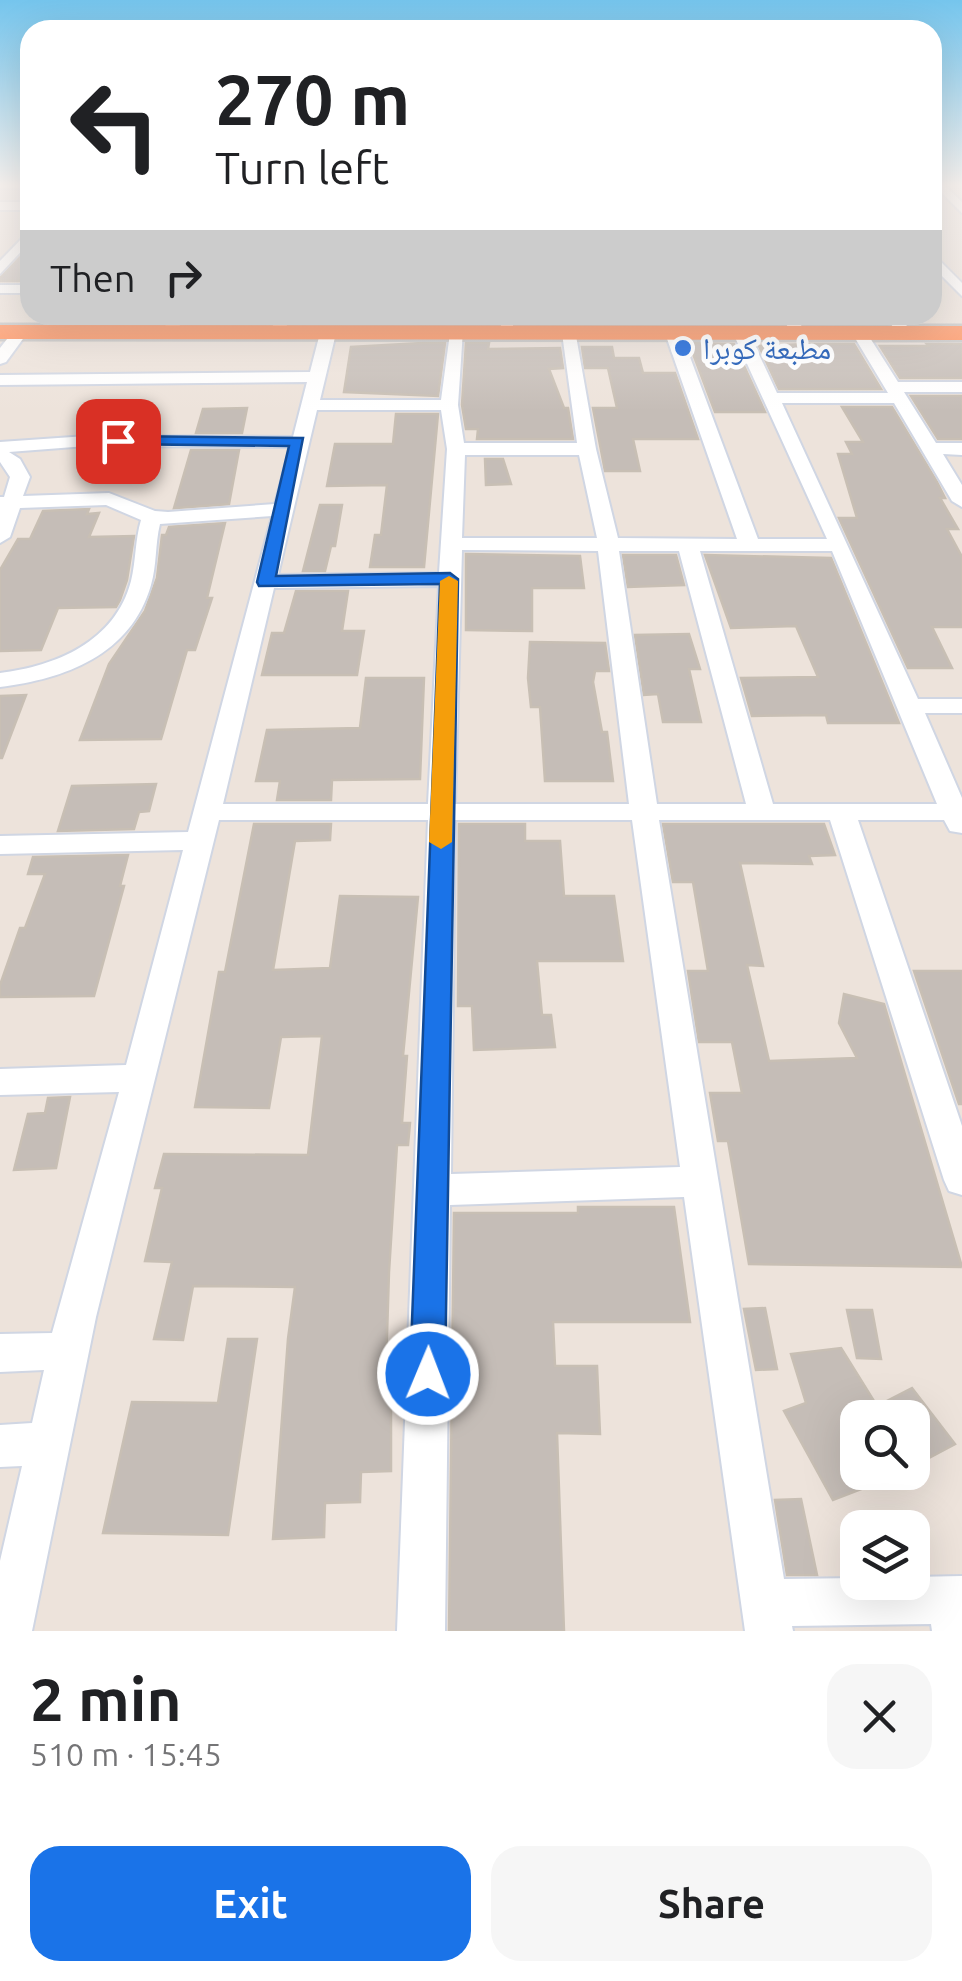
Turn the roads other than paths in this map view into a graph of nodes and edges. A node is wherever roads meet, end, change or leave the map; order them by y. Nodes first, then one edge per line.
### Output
1 (942, 268) edge
2 (961, 290) edge
3 (154, 325) edge
4 (287, 325) edge
5 (502, 325) edge
6 (514, 325) edge
7 (787, 325) edge
8 (800, 325) edge
9 (894, 325) edge
10 (905, 325) edge
11 (10, 332) edge
12 (328, 332) junction
13 (458, 333) junction
14 (570, 333) junction
15 (674, 333) junction
16 (741, 333) junction
17 (860, 333) junction
18 (962, 333) edge
19 (0, 359) edge
20 (314, 378) junction
21 (0, 380) edge
22 (962, 387) edge
23 (895, 392) junction
24 (771, 398) junction
25 (450, 404) junction
26 (308, 405) junction
27 (298, 442) junction
28 (929, 448) junction
29 (587, 449) junction
30 (962, 449) edge
31 (0, 450) edge
32 (456, 450) junction
33 (962, 501) edge
34 (7, 502) edge
35 (283, 509) junction
36 (152, 518) junction
37 (0, 537) edge
38 (451, 544) junction
39 (608, 544) junction
40 (688, 544) junction
41 (750, 545) junction
42 (840, 545) junction
43 (450, 579) junction
44 (266, 582) junction
45 (0, 680) edge
46 (910, 706) junction
47 (962, 706) edge
48 (842, 811) junction
49 (208, 812) junction
50 (442, 812) junction
51 (644, 812) junction
52 (762, 812) junction
53 (960, 818) edge
54 (201, 841) junction
55 (0, 845) edge
56 (140, 1078) junction
57 (0, 1082) edge
58 (962, 1180) edge
59 (702, 1181) junction
60 (432, 1190) junction
61 (69, 1352) junction
62 (0, 1353) edge
63 (50, 1443) junction
64 (0, 1446) edge
65 (956, 1611) edge
66 (767, 1617) edge
67 (8, 1631) edge
68 (421, 1631) edge

1 - 2 street
3 - 11 highway
4 - 12 highway
5 - 13 highway
6 - 14 highway
7 - 16 highway
8 - 17 highway
9 - 17 highway
10 - 18 highway
11 - 19 street
12 - 13 highway
12 - 20 street
13 - 25 street
14 - 15 highway
14 - 29 street
15 - 16 highway
15 - 41 street
16 - 24 street
17 - 23 street
20 - 21 street
20 - 26 street
22 - 23 street
23 - 24 street
23 - 28 street
24 - 42 street
25 - 26 street
25 - 32 street
26 - 27 street
27 - 31 street
27 - 35 street
28 - 30 street
28 - 33 street
29 - 32 street
29 - 39 street
31 - 34 street
32 - 38 street
34 - 36 street
34 - 37 street
35 - 36 street
35 - 44 street
36 - 45 street
38 - 39 street
38 - 43 street
39 - 40 street
39 - 51 street
40 - 41 street
40 - 52 street
41 - 42 street
42 - 46 street
43 - 44 street
43 - 50 street
44 - 49 street
46 - 47 street
46 - 53 street
48 - 52 street
48 - 53 street
48 - 58 street
49 - 50 street
49 - 54 street
50 - 51 street
50 - 60 street
51 - 52 street
51 - 59 street
54 - 55 street
54 - 56 street
56 - 57 street
56 - 61 street
59 - 60 street
59 - 66 street
60 - 68 street
61 - 62 street
61 - 63 street
63 - 64 street
63 - 67 street
65 - 66 street

